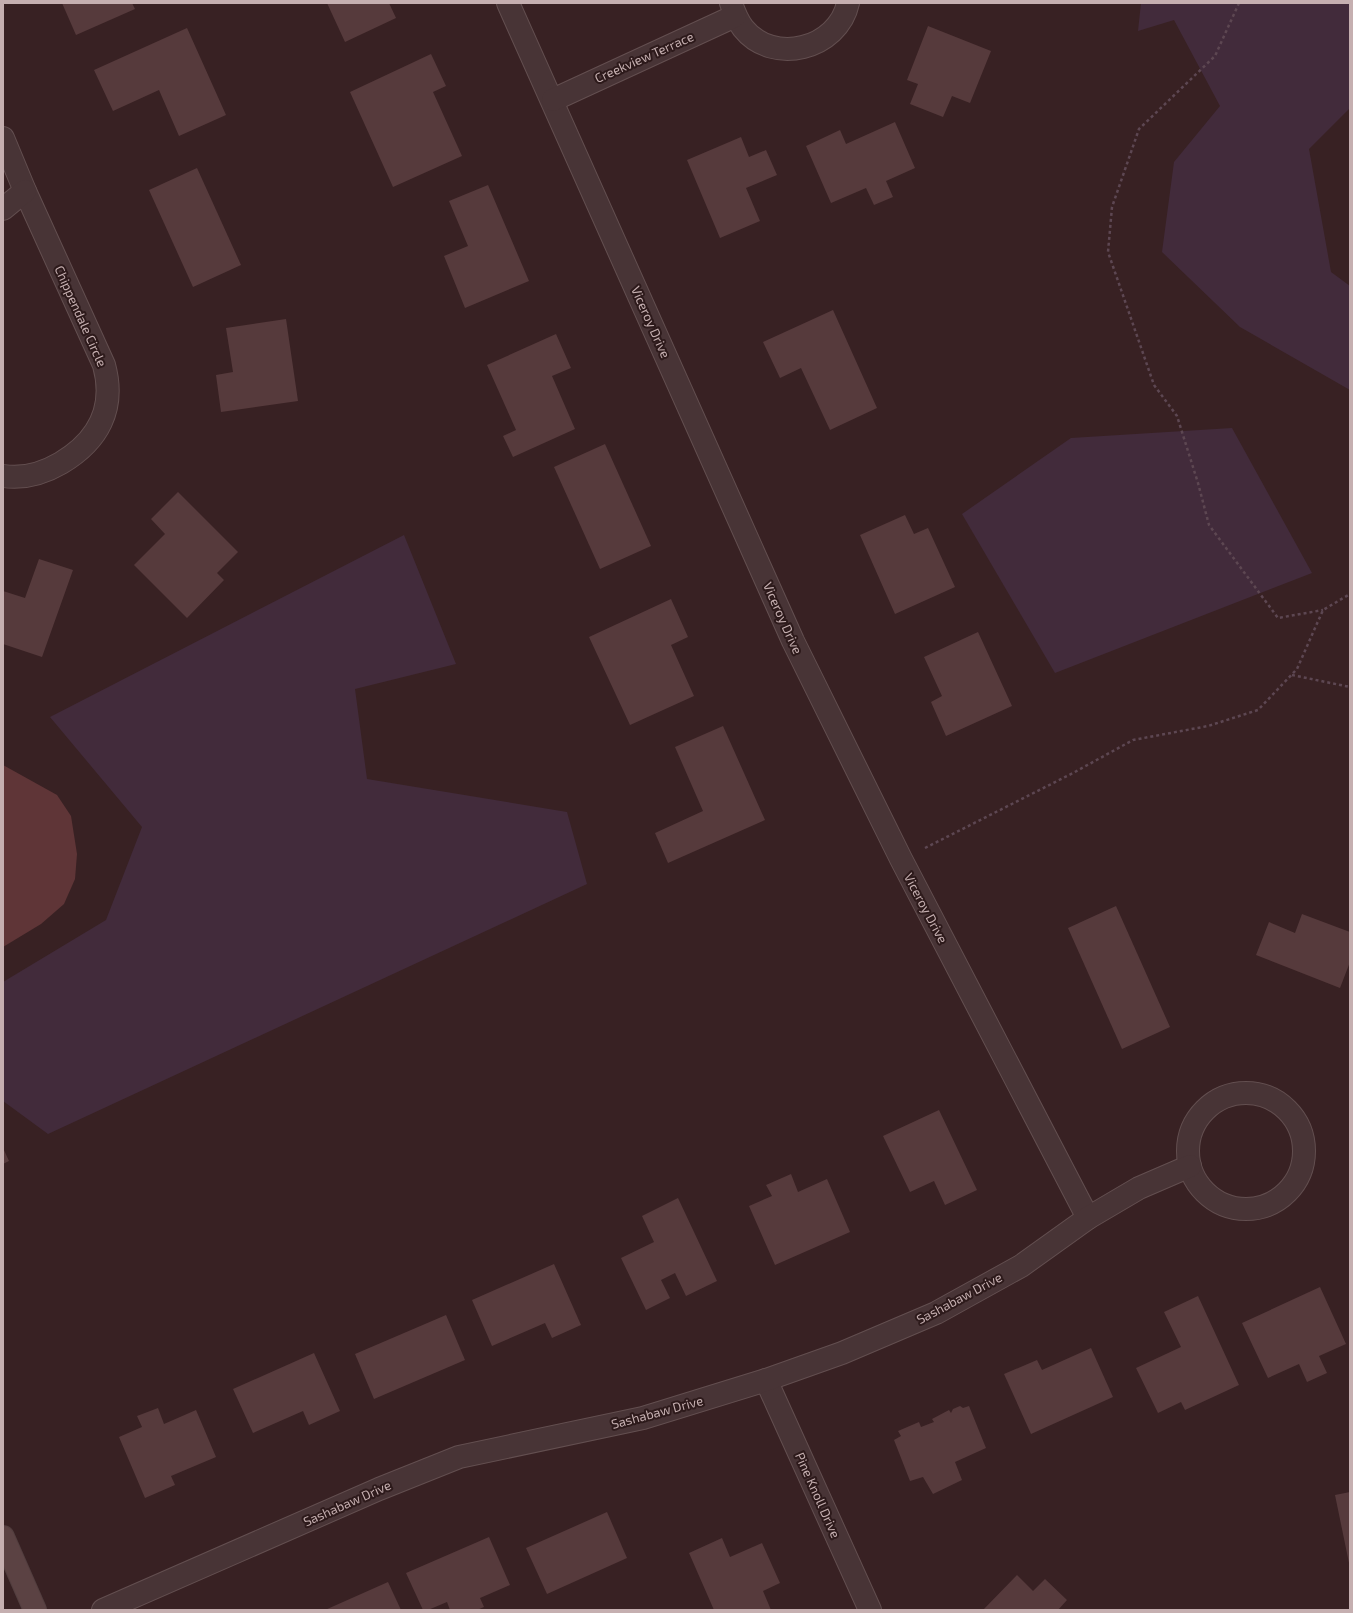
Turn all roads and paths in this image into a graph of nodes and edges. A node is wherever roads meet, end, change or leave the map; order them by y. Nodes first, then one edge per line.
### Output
1 (508, 3) edge
2 (848, 3) edge
3 (1239, 3) edge
4 (733, 10) edge
5 (553, 100) junction
6 (3, 138) edge
7 (25, 191) junction
8 (3, 209) edge
9 (3, 476) edge
10 (1350, 594) edge
11 (1323, 610) junction
12 (1292, 675) junction
13 (1350, 687) edge
14 (901, 859) junction
15 (1190, 1166) junction
16 (1088, 1218) junction
17 (766, 1380) junction
18 (3, 1537) edge
19 (35, 1610) edge
20 (103, 1610) edge
21 (870, 1610) edge

1 - 5 street, Viceroy Drive
2 - 4 street, Creekview Terrace
3 - 11 path
4 - 5 street, Creekview Terrace
5 - 14 street, Viceroy Drive
6 - 7 street, Chippendale Circle
7 - 8 street
7 - 9 street, Chippendale Circle
10 - 11 path
11 - 12 path
12 - 13 path
12 - 14 path
14 - 16 street, Viceroy Drive
15 - 15 street
15 - 16 street, Sashabaw Drive
16 - 17 street, Sashabaw Drive
17 - 20 street, Sashabaw Drive
17 - 21 street, Pine Knoll Drive
18 - 19 street

